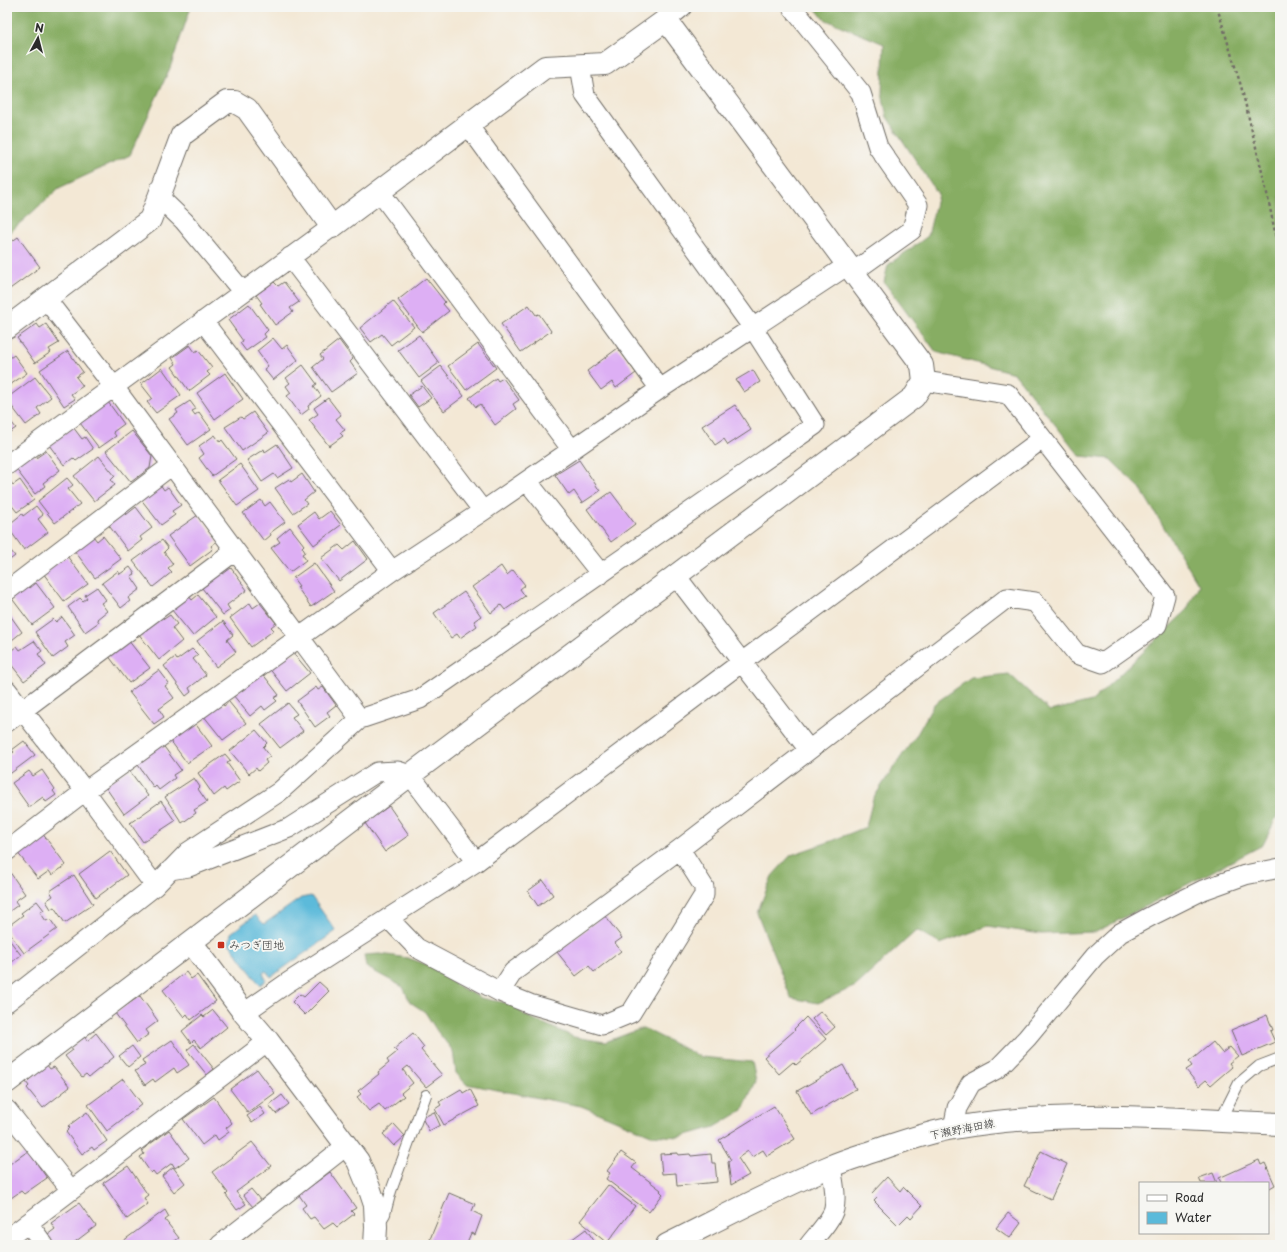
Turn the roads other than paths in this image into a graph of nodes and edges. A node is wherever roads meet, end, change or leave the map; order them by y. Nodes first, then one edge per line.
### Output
1 (792, 7) edge
2 (674, 13) edge
3 (580, 66) junction
4 (468, 125) junction
5 (379, 191) junction
6 (160, 197) junction
7 (332, 227) junction
8 (290, 257) junction
9 (851, 269) junction
10 (243, 292) junction
11 (46, 299) junction
12 (203, 322) junction
13 (7, 328) edge
14 (753, 328) junction
15 (924, 381) junction
16 (114, 387) junction
17 (660, 389) junction
18 (1042, 439) junction
19 (572, 450) junction
20 (7, 465) edge
21 (172, 465) junction
22 (527, 480) junction
23 (483, 511) junction
24 (235, 551) junction
25 (392, 571) junction
26 (601, 574) junction
27 (676, 576) junction
28 (7, 591) edge
29 (299, 636) junction
30 (742, 662) junction
31 (7, 690) edge
32 (24, 710) junction
33 (360, 719) junction
34 (7, 722) edge
35 (809, 750) junction
36 (410, 775) junction
37 (85, 791) junction
38 (680, 849) junction
39 (7, 851) edge
40 (476, 862) junction
41 (1280, 868) edge
42 (170, 870) junction
43 (154, 886) junction
44 (388, 918) junction
45 (191, 942) junction
46 (500, 992) junction
47 (7, 1002) edge
48 (244, 1013) junction
49 (268, 1041) junction
50 (1280, 1058) edge
51 (7, 1082) edge
52 (426, 1095) dead end
53 (7, 1110) edge
54 (1220, 1121) junction
55 (1280, 1124) edge
56 (953, 1128) junction
57 (346, 1146) junction
58 (831, 1166) junction
59 (71, 1190) junction
60 (28, 1223) junction
61 (376, 1236) edge
62 (7, 1239) edge
63 (44, 1245) edge
64 (220, 1245) edge
65 (667, 1245) edge
66 (809, 1245) edge

1 - 9 street
2 - 3 street
2 - 9 street
3 - 4 street
3 - 14 street
4 - 5 street
4 - 17 street
5 - 7 street
5 - 19 street
6 - 7 street
6 - 10 street
6 - 11 street
7 - 8 street
8 - 10 street
8 - 23 street
9 - 14 street
9 - 15 street
10 - 12 street
11 - 13 street
11 - 16 street
12 - 16 street
12 - 25 street
14 - 17 street
14 - 26 street
15 - 18 street
15 - 27 street
16 - 20 street
16 - 21 street
17 - 19 street
18 - 30 street
18 - 35 street
19 - 22 street
21 - 24 street
21 - 28 street
22 - 23 street
22 - 26 street
23 - 25 street
24 - 29 street
24 - 32 street
25 - 29 street
26 - 33 street
27 - 30 street
27 - 36 street
29 - 33 street
29 - 37 street
30 - 35 street
30 - 40 street
31 - 32 street
32 - 34 street
32 - 37 street
33 - 42 street
35 - 38 street
36 - 40 street
36 - 42 street
36 - 45 street
37 - 39 street
37 - 43 street
38 - 46 street
38 - 46 street
40 - 44 street
41 - 56 street
42 - 43 street
43 - 47 street
44 - 46 street
44 - 48 street
45 - 48 street
45 - 51 street
48 - 49 street
49 - 57 street
49 - 59 street
50 - 54 lane
52 - 61 lane
53 - 59 street
54 - 55 street, 下瀬野海田線
54 - 56 street, 下瀬野海田線
56 - 58 street, 下瀬野海田線
57 - 61 street
57 - 64 street
58 - 65 street, 下瀬野海田線
58 - 66 street
59 - 60 street
60 - 62 street
60 - 63 street

